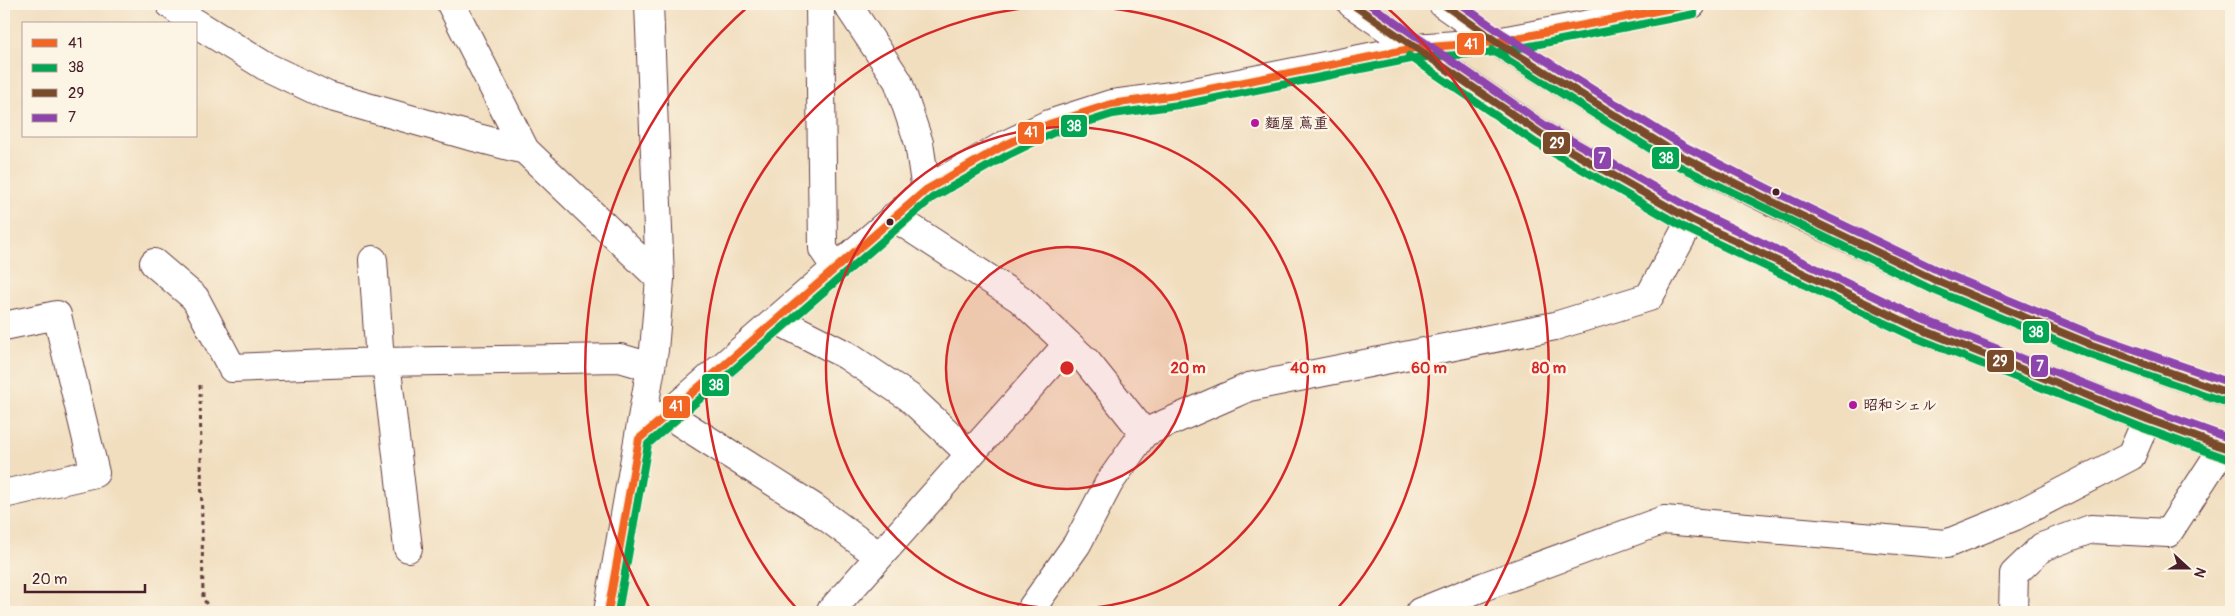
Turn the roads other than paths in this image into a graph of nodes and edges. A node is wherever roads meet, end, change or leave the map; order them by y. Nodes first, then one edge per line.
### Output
1 (170, 4) edge
2 (451, 4) edge
3 (649, 4) edge
4 (820, 4) edge
5 (847, 4) edge
6 (1352, 4) edge
7 (1443, 4) edge
8 (1692, 4) edge
9 (1656, 7) edge
10 (193, 22) edge
11 (198, 25) edge
12 (1497, 42) junction
13 (1415, 48) junction
14 (526, 150) junction
15 (926, 190) junction
16 (894, 217) junction
17 (1691, 220) junction
18 (373, 260) dead end
19 (154, 263) dead end
20 (836, 268) junction
21 (660, 279) junction
22 (777, 320) junction
23 (4, 326) edge
24 (1068, 344) junction
25 (383, 362) junction
26 (651, 367) junction
27 (2229, 391) edge
28 (667, 414) junction
29 (2147, 420) junction
30 (1144, 433) junction
31 (638, 439) junction
32 (2227, 449) edge
33 (970, 454) junction
34 (4, 494) edge
35 (408, 548) dead end
36 (879, 556) junction
37 (608, 612) edge
38 (830, 612) edge
39 (1029, 612) edge
40 (1420, 612) edge
41 (2013, 612) edge

1 - 10 main road
2 - 14 main road
3 - 21 main road
4 - 20 main road
5 - 15 main road
6 - 13 main road
7 - 12 main road
8 - 9 main road
9 - 12 main road
11 - 14 main road
12 - 13 main road
12 - 27 main road
13 - 15 main road
13 - 17 main road
14 - 21 main road
15 - 16 main road
16 - 20 main road
16 - 24 main road
17 - 29 main road
17 - 30 main road
18 - 25 main road
19 - 25 main road
20 - 22 main road
21 - 26 main road
22 - 28 main road
22 - 33 main road
23 - 34 main road
24 - 30 main road
24 - 33 main road
25 - 26 main road
25 - 35 main road
26 - 31 main road
28 - 31 main road
28 - 36 main road
29 - 32 main road
29 - 40 main road
30 - 39 main road
31 - 37 main road
32 - 41 main road
33 - 36 main road
36 - 38 main road

